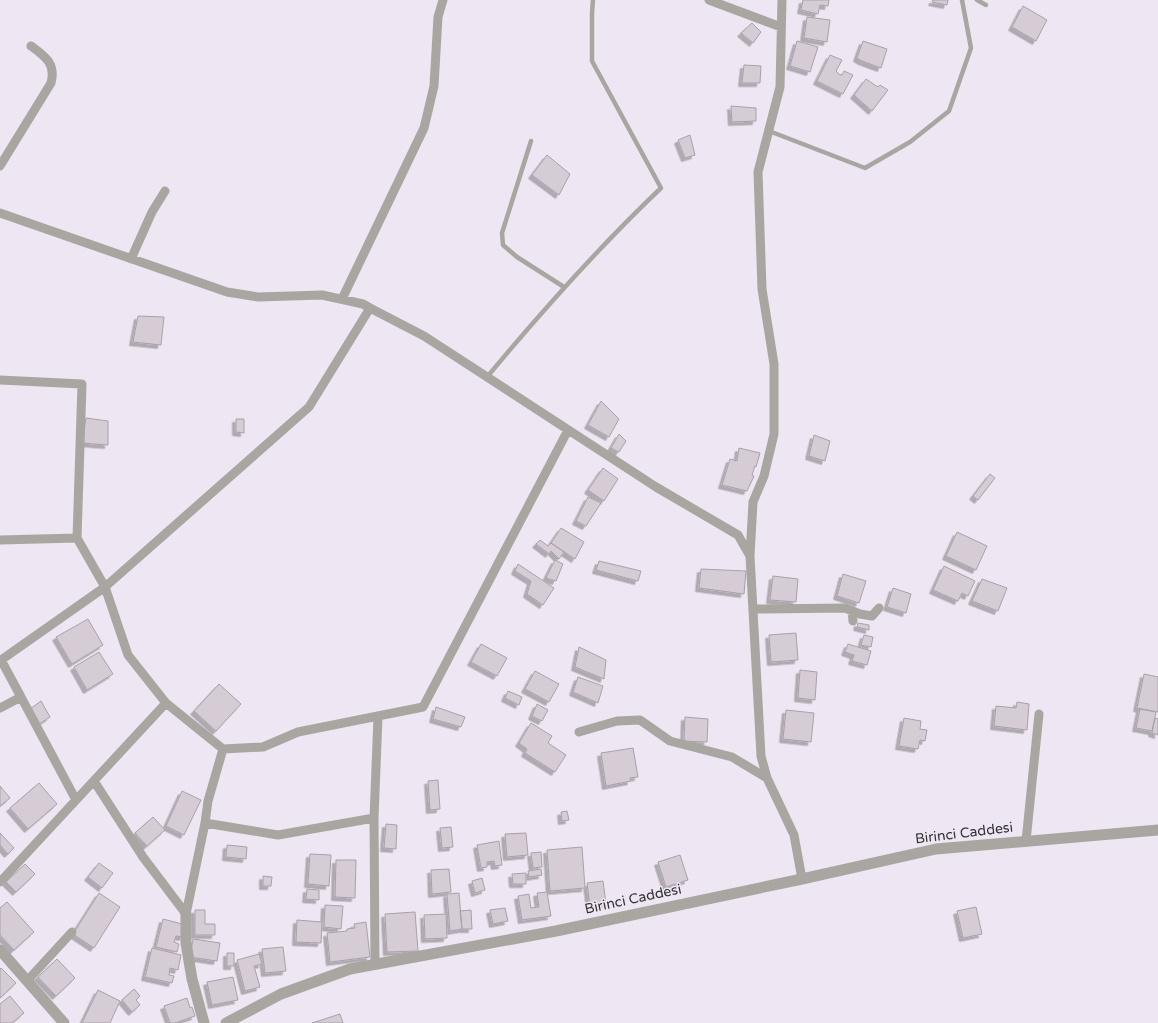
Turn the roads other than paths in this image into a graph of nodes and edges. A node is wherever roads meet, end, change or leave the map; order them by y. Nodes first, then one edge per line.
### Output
1 (443, 0) edge
2 (593, 0) edge
3 (709, 0) edge
4 (782, 0) edge
5 (962, 0) edge
6 (977, 0) edge
7 (986, 5) dead end
8 (781, 27) junction
9 (31, 46) dead end
10 (769, 131) junction
11 (531, 141) dead end
12 (0, 166) edge
13 (166, 190) dead end
14 (0, 213) edge
15 (131, 259) junction
16 (564, 287) junction
17 (342, 299) junction
18 (370, 308) junction
19 (487, 377) junction
20 (0, 380) edge
21 (568, 430) junction
22 (77, 538) junction
23 (0, 540) edge
24 (750, 556) junction
25 (105, 586) junction
26 (879, 608) dead end
27 (754, 609) junction
28 (852, 611) junction
29 (853, 621) dead end
30 (21, 697) junction
31 (166, 703) junction
32 (0, 708) edge
33 (1038, 714) dead end
34 (378, 717) junction
35 (579, 732) dead end
36 (223, 749) junction
37 (767, 778) junction
38 (94, 781) junction
39 (76, 800) junction
40 (374, 818) junction
41 (205, 823) junction
42 (1158, 830) edge
43 (1026, 841) junction
44 (802, 879) junction
45 (0, 882) edge
46 (186, 914) junction
47 (72, 932) dead end
48 (0, 950) edge
49 (375, 964) junction
50 (27, 981) junction
51 (64, 1023) edge
52 (204, 1023) edge
53 (226, 1023) edge

1 - 17 street
2 - 16 lane
3 - 8 street
4 - 8 street
5 - 10 lane
6 - 7 lane
8 - 10 street
9 - 12 street
10 - 24 street
11 - 16 lane
13 - 15 street
14 - 15 street
15 - 17 street
16 - 19 lane
17 - 18 street
18 - 19 street
18 - 25 street
19 - 21 street
20 - 22 street
21 - 24 street
21 - 34 street
22 - 23 street
22 - 25 street
24 - 27 street
25 - 30 street
25 - 31 street
26 - 28 street
27 - 28 street
27 - 37 street
28 - 29 street
30 - 32 street
30 - 39 street
31 - 36 street
31 - 38 street
33 - 43 street
34 - 36 street
34 - 40 street
35 - 37 street
36 - 41 street
37 - 44 street
38 - 39 street
38 - 46 street
39 - 45 street
40 - 41 street
40 - 49 street
41 - 46 street
42 - 43 street, Birinci Caddesi
43 - 44 street, Birinci Caddesi
44 - 49 street, Birinci Caddesi
46 - 52 street
47 - 50 street
48 - 50 street
49 - 53 street, Birinci Caddesi
50 - 51 street

